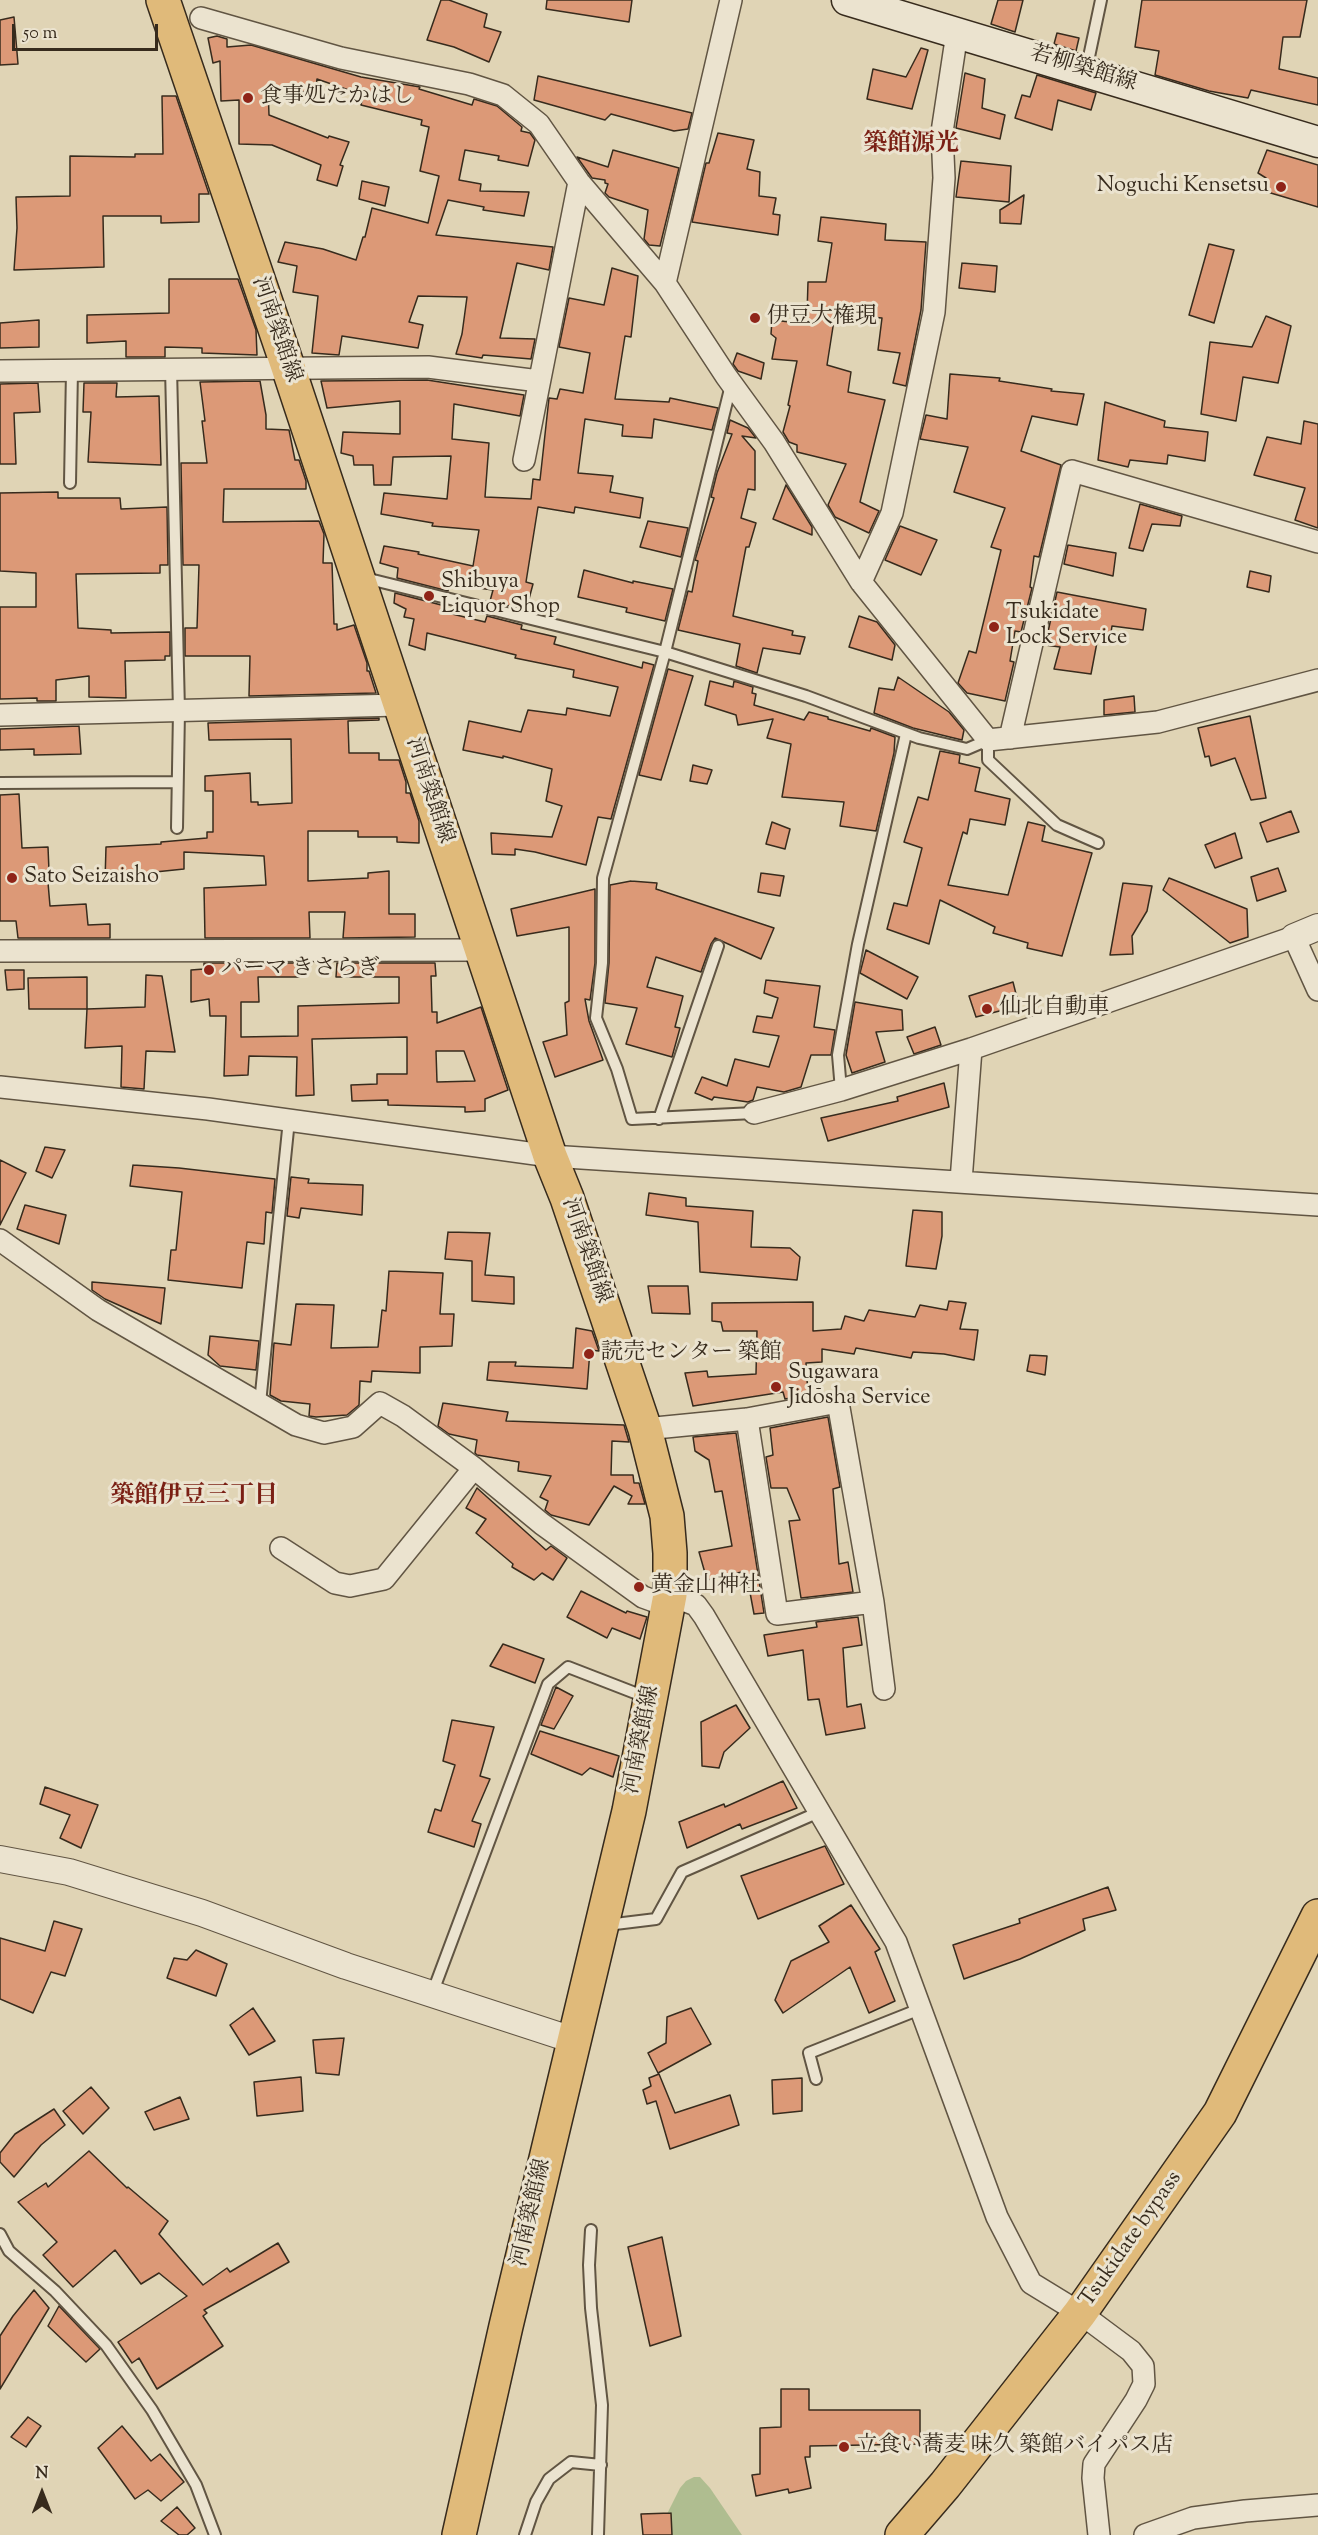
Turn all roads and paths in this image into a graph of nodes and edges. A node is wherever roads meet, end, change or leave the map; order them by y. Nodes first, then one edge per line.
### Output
1 (163, 0) edge
2 (731, 0) edge
3 (847, 0) edge
4 (1101, 0) edge
5 (201, 18) dead end
6 (957, 33) junction
7 (1086, 71) junction
8 (1318, 142) edge
9 (579, 182) junction
10 (665, 283) junction
11 (288, 367) junction
12 (171, 368) junction
13 (72, 370) junction
14 (0, 371) edge
15 (539, 381) junction
16 (731, 383) junction
17 (524, 460) dead end
18 (70, 483) dead end
19 (1318, 542) edge
20 (356, 576) junction
21 (861, 582) junction
22 (665, 652) junction
23 (1318, 680) edge
24 (399, 705) junction
25 (179, 711) junction
26 (0, 715) edge
27 (906, 734) junction
28 (1010, 738) junction
29 (988, 740) junction
30 (176, 782) junction
31 (0, 783) edge
32 (177, 828) dead end
33 (1098, 843) dead end
34 (1318, 927) edge
35 (1294, 937) junction
36 (718, 946) dead end
37 (482, 950) junction
38 (0, 951) edge
39 (1318, 990) edge
40 (971, 1049) junction
41 (0, 1087) edge
42 (841, 1090) junction
43 (754, 1113) joint
44 (659, 1119) junction
45 (290, 1120) junction
46 (550, 1156) junction
47 (961, 1181) junction
48 (1318, 1206) edge
49 (0, 1240) edge
50 (260, 1403) junction
51 (747, 1419) junction
52 (645, 1429) junction
53 (474, 1468) junction
54 (281, 1548) dead end
55 (669, 1600) junction
56 (873, 1602) junction
57 (884, 1689) dead end
58 (651, 1699) junction
59 (819, 1812) junction
60 (0, 1859) edge
61 (1318, 1916) edge
62 (601, 1926) junction
63 (432, 1994) junction
64 (920, 2009) junction
65 (573, 2040) junction
66 (816, 2079) dead end
67 (591, 2230) dead end
68 (0, 2234) edge
69 (1080, 2313) junction
70 (601, 2465) junction
71 (1318, 2505) edge
72 (215, 2535) edge
73 (459, 2535) edge
74 (525, 2535) edge
75 (598, 2535) edge
76 (902, 2535) edge
77 (1099, 2535) edge
78 (1145, 2535) edge

1 - 11 main road, 河南築館線
2 - 10 street
3 - 6 main road, 若柳築館線
4 - 7 lane
5 - 9 street
6 - 7 main road, 若柳築館線
6 - 21 street
7 - 8 main road, 若柳築館線
9 - 10 street
9 - 15 street
10 - 16 street
11 - 12 street
11 - 15 street
11 - 20 main road, 河南築館線
12 - 13 street
12 - 25 lane
13 - 14 street
13 - 18 lane
15 - 17 street
16 - 21 street
16 - 22 lane
19 - 28 street
20 - 22 lane
20 - 24 main road, 河南築館線
21 - 29 street
22 - 27 lane
22 - 44 lane
23 - 28 street
24 - 25 street
24 - 37 main road, 河南築館線
25 - 26 street
25 - 30 lane
27 - 29 lane
27 - 42 lane
28 - 29 street
29 - 33 lane
30 - 31 lane
30 - 32 lane
34 - 35 street
35 - 39 street
35 - 40 street
36 - 44 lane
37 - 38 street
37 - 46 main road, 河南築館線
40 - 42 street
40 - 47 street
41 - 45 street
42 - 43 street
43 - 44 lane
45 - 46 street
45 - 50 lane
46 - 47 street
46 - 52 main road, 河南築館線
47 - 48 street
49 - 50 street
50 - 53 street
51 - 52 street
51 - 56 street
51 - 56 street
52 - 55 main road, 河南築館線
53 - 54 street
53 - 55 street
55 - 58 main road, 河南築館線
55 - 59 street
56 - 57 street
58 - 62 main road, 河南築館線
58 - 63 lane
59 - 62 lane
59 - 64 street
60 - 63 street
61 - 69 main road, Tsukidate bypass
62 - 65 main road, 河南築館線
63 - 65 street
64 - 66 lane
64 - 69 street
65 - 73 main road, 河南築館線
67 - 70 lane
68 - 72 lane
69 - 76 main road, Tsukidate bypass
69 - 77 street
70 - 74 lane
70 - 75 lane
71 - 78 street

